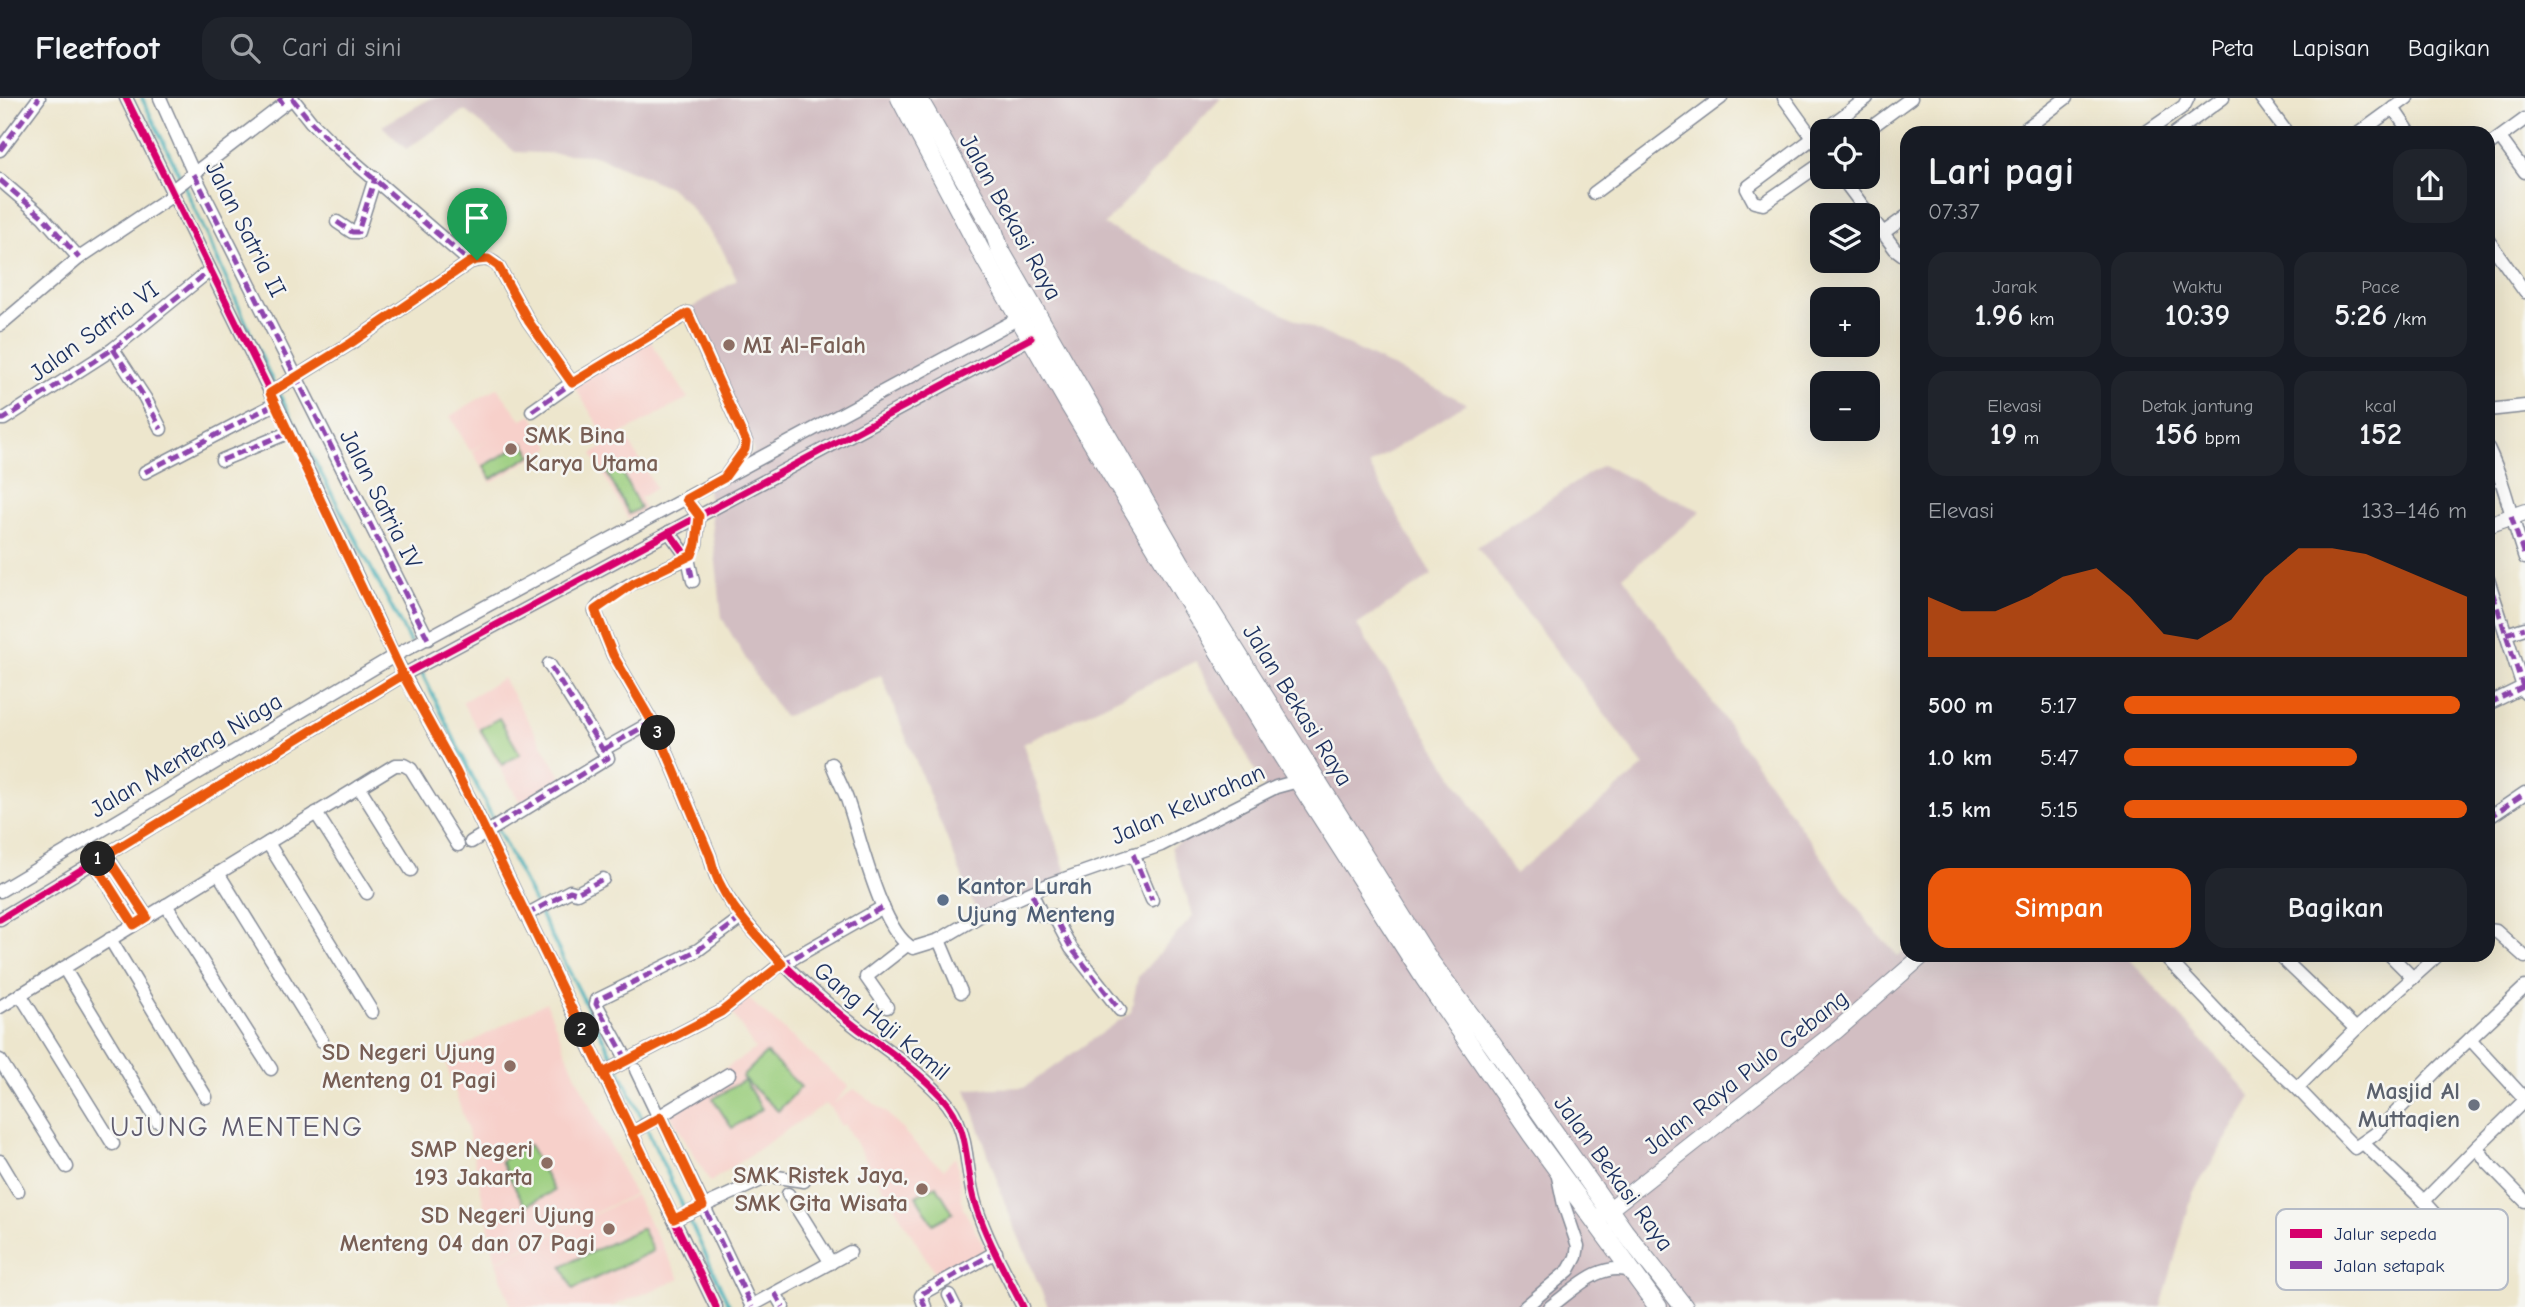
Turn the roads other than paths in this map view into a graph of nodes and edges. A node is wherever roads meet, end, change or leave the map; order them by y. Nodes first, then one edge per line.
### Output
1 (39, 98) edge
2 (126, 98) edge
3 (160, 98) edge
4 (900, 98) edge
5 (918, 98) edge
6 (1721, 98) edge
7 (1784, 98) edge
8 (1867, 98) edge
9 (1911, 98) edge
10 (2066, 98) edge
11 (2188, 98) edge
12 (2222, 98) edge
13 (2261, 98) edge
14 (2407, 98) edge
15 (287, 100) edge
16 (2393, 108) junction
17 (1837, 119) edge
18 (2525, 119) edge
19 (1880, 121) edge
20 (2029, 126) edge
21 (2155, 126) edge
22 (2184, 126) edge
23 (2282, 126) edge
24 (2369, 126) edge
25 (2405, 126) edge
26 (1810, 134) edge
27 (2500, 138) junction
28 (1810, 139) edge
29 (2495, 141) edge
30 (0, 150) edge
31 (1810, 171) edge
32 (2525, 172) edge
33 (193, 175) junction
34 (375, 178) junction
35 (0, 180) edge
36 (1850, 189) edge
37 (173, 192) junction
38 (1594, 193) dead end
39 (1900, 221) edge
40 (337, 222) dead end
41 (1883, 233) junction
42 (2495, 250) edge
43 (1900, 253) edge
44 (79, 258) junction
45 (470, 262) junction
46 (209, 271) junction
47 (2525, 292) edge
48 (1021, 317) junction
49 (0, 325) edge
50 (1031, 338) junction
51 (113, 349) junction
52 (294, 379) junction
53 (572, 383) junction
54 (274, 396) junction
55 (2525, 406) edge
56 (2495, 409) edge
57 (532, 411) dead end
58 (0, 419) edge
59 (161, 429) dead end
60 (290, 432) junction
61 (222, 460) dead end
62 (1115, 465) junction
63 (2495, 465) edge
64 (145, 472) dead end
65 (724, 478) junction
66 (686, 499) junction
67 (2518, 514) edge
68 (699, 516) junction
69 (2495, 522) edge
70 (669, 532) junction
71 (688, 558) junction
72 (2525, 558) edge
73 (693, 581) dead end
74 (2495, 600) edge
75 (2525, 628) edge
76 (2506, 634) junction
77 (427, 640) junction
78 (395, 655) junction
79 (549, 664) dead end
80 (405, 674) junction
81 (2524, 690) edge
82 (2495, 701) edge
83 (652, 722) junction
84 (604, 749) junction
85 (832, 764) dead end
86 (1298, 781) junction
87 (359, 787) junction
88 (2525, 793) edge
89 (316, 813) junction
90 (2495, 813) edge
91 (489, 830) junction
92 (268, 843) junction
93 (1133, 854) junction
94 (106, 855) junction
95 (94, 862) junction
96 (411, 870) dead end
97 (218, 873) junction
98 (603, 879) dead end
99 (0, 891) edge
100 (367, 893) dead end
101 (1032, 894) junction
102 (1152, 900) dead end
103 (166, 905) junction
104 (883, 907) junction
105 (531, 913) junction
106 (1, 916) edge
107 (147, 917) junction
108 (741, 918) junction
109 (134, 925) junction
110 (2495, 931) edge
111 (110, 939) junction
112 (939, 940) junction
113 (907, 945) junction
114 (2525, 957) edge
115 (1915, 962) edge
116 (2171, 962) edge
117 (2286, 962) edge
118 (2397, 962) edge
119 (2430, 962) edge
120 (782, 964) junction
121 (1425, 967) junction
122 (64, 968) junction
123 (2413, 978) junction
124 (2525, 987) edge
125 (961, 992) dead end
126 (20, 994) junction
127 (0, 1007) edge
128 (887, 1007) dead end
129 (1120, 1010) dead end
130 (372, 1012) dead end
131 (2356, 1029) junction
132 (2470, 1039) junction
133 (322, 1041) dead end
134 (0, 1060) edge
135 (629, 1064) junction
136 (271, 1069) dead end
137 (606, 1071) junction
138 (729, 1074) dead end
139 (2297, 1088) junction
140 (206, 1097) dead end
141 (2525, 1099) edge
142 (659, 1118) junction
143 (157, 1121) dead end
144 (636, 1131) junction
145 (113, 1144) dead end
146 (2359, 1146) junction
147 (2477, 1147) junction
148 (0, 1161) edge
149 (67, 1167) dead end
150 (1557, 1169) junction
151 (804, 1181) dead end
152 (18, 1191) dead end
153 (788, 1194) dead end
154 (2424, 1201) junction
155 (2525, 1201) edge
156 (702, 1207) junction
157 (2431, 1209) edge
158 (1602, 1215) junction
159 (678, 1217) junction
160 (850, 1252) dead end
161 (996, 1252) junction
162 (831, 1263) junction
163 (1632, 1271) junction
164 (775, 1293) junction
165 (949, 1294) dead end
166 (751, 1306) edge
167 (716, 1307) edge
168 (783, 1307) edge
169 (925, 1307) edge
170 (956, 1307) edge
171 (1023, 1307) edge
172 (1525, 1307) edge
173 (1550, 1307) edge
174 (1658, 1307) edge
175 (1684, 1307) edge

1 - 30 street
2 - 37 street
3 - 33 street, Jalan Satria II
4 - 48 highway, Jalan Bekasi Raya
5 - 62 highway, Jalan Bekasi Raya
6 - 38 street
7 - 26 street
8 - 17 street
9 - 19 street
10 - 20 street
11 - 21 street
12 - 22 street
13 - 23 street
14 - 16 street
15 - 33 street
15 - 34 street
16 - 24 street
16 - 25 street
18 - 27 street
27 - 29 street
27 - 32 street
28 - 31 street
33 - 37 street
33 - 52 street, Jalan Satria II
34 - 40 street
34 - 45 street
35 - 44 street
36 - 41 street
37 - 44 street
37 - 46 street
39 - 41 street
41 - 43 street
42 - 47 street
44 - 49 street
45 - 52 street
45 - 53 street
46 - 51 street, Jalan Satria VI
46 - 54 street
48 - 50 highway, Jalan Bekasi Raya
48 - 65 street, Jalan Menteng Niaga
50 - 62 highway, Jalan Bekasi Raya
50 - 68 street, Jalan Menteng Niaga
51 - 58 street, Jalan Satria VI
51 - 59 street
52 - 54 street
52 - 77 street, Jalan Satria IV
53 - 57 street
53 - 65 street
54 - 60 street
54 - 64 street
55 - 56 street
60 - 61 street
60 - 78 street
62 - 86 highway, Jalan Bekasi Raya
62 - 121 highway, Jalan Bekasi Raya
63 - 67 street
65 - 66 street, Jalan Menteng Niaga
66 - 68 street
66 - 77 street, Jalan Menteng Niaga
67 - 69 main road
67 - 72 street
68 - 70 street, Jalan Menteng Niaga
68 - 71 street
70 - 71 street
70 - 80 street, Jalan Menteng Niaga
71 - 73 street
71 - 83 street, Gang Haji Kamil
74 - 76 street
75 - 76 street
76 - 81 street
77 - 78 street, Jalan Menteng Niaga
78 - 80 street
78 - 99 street, Jalan Menteng Niaga
79 - 84 street
80 - 91 street
80 - 94 street, Jalan Menteng Niaga
81 - 82 street
83 - 84 street
83 - 108 street, Gang Haji Kamil
84 - 91 street
85 - 104 street
86 - 93 street, Jalan Kelurahan
86 - 121 highway, Jalan Bekasi Raya
87 - 89 street
87 - 91 street
87 - 96 street
88 - 90 street
89 - 92 street
89 - 100 street
91 - 105 street
92 - 97 street
92 - 130 street
93 - 101 street, Jalan Kelurahan
93 - 102 street
94 - 95 street, Jalan Menteng Niaga
94 - 107 street
95 - 106 street, Jalan Menteng Niaga
95 - 109 street
97 - 103 street
97 - 133 street
98 - 105 street
101 - 112 street, Jalan Kelurahan
101 - 129 street
103 - 107 street
103 - 136 street
104 - 113 street
104 - 120 street
105 - 137 street
107 - 109 street
108 - 120 street, Gang Haji Kamil
108 - 135 street
109 - 111 street
110 - 114 street
111 - 122 street
111 - 140 street
112 - 113 street, Jalan Kelurahan
112 - 125 street
113 - 128 street
115 - 158 main road, Jalan Raya Pulo Gebang
116 - 139 street
117 - 131 street
118 - 123 street
119 - 123 street
120 - 135 street
120 - 161 street, Gang Haji Kamil
121 - 150 highway, Jalan Bekasi Raya
121 - 158 highway, Jalan Bekasi Raya
122 - 126 street
122 - 143 street
123 - 131 street
124 - 132 street
126 - 127 street
126 - 145 street
131 - 139 street
132 - 141 street
132 - 146 street
134 - 149 street
135 - 137 street
135 - 142 street
137 - 144 street
138 - 142 street
139 - 146 street
141 - 147 street
142 - 144 street
142 - 156 street
144 - 159 street
146 - 154 street
147 - 154 street
147 - 155 street
148 - 152 street
150 - 158 highway, Jalan Bekasi Raya
150 - 172 street
151 - 156 street
153 - 162 street
154 - 157 street
156 - 159 street
156 - 166 street
158 - 163 highway, Jalan Bekasi Raya
158 - 175 highway, Jalan Bekasi Raya
159 - 167 street
160 - 162 street
161 - 169 street
161 - 171 street, Gang Haji Kamil
162 - 164 street
163 - 173 street
163 - 174 highway, Jalan Bekasi Raya
164 - 166 street
164 - 168 street
165 - 170 street

